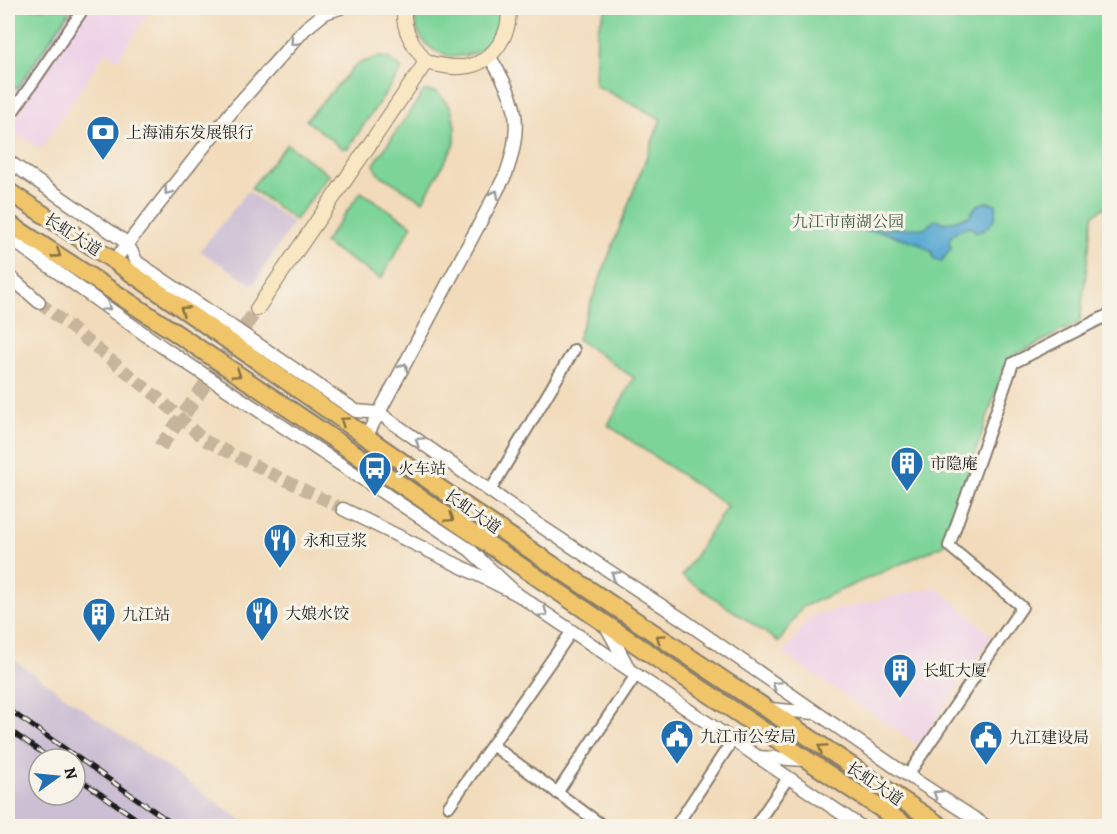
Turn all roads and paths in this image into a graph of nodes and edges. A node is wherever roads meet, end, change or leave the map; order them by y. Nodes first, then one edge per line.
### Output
1 (84, 8) edge
2 (340, 8) edge
3 (404, 8) edge
4 (508, 8) edge
5 (489, 56) junction
6 (426, 62) junction
7 (8, 105) edge
8 (8, 161) edge
9 (8, 191) edge
10 (8, 223) edge
11 (8, 237) edge
12 (127, 243) junction
13 (114, 261) junction
14 (8, 275) edge
15 (39, 302) tunnel mouth
16 (257, 309) tunnel mouth
17 (1110, 315) edge
18 (574, 350) dead end
19 (379, 413) junction
20 (366, 437) junction
21 (490, 491) junction
22 (343, 509) tunnel mouth
23 (517, 594) junction
24 (606, 626) junction
25 (572, 631) junction
26 (633, 673) junction
27 (765, 709) junction
28 (816, 713) junction
29 (732, 741) junction
30 (492, 745) junction
31 (756, 757) junction
32 (806, 760) junction
33 (908, 775) junction
34 (788, 778) junction
35 (557, 793) junction
36 (449, 806) dead end
37 (603, 826) edge
38 (676, 826) edge
39 (755, 826) edge
40 (860, 826) edge
41 (907, 826) edge
42 (941, 826) edge
43 (986, 826) edge

1 - 7 street
2 -> 12 street
3 - 6 main road
4 - 5 main road
5 - 6 main road
19 -> 5 street
6 - 16 main road
8 - 12 street
9 - 13 highway, 长虹大道
10 -> 24 highway, 长虹大道
11 -> 23 street
12 - 13 street
12 - 19 street
20 -> 13 highway, 长虹大道
14 - 15 street
17 - 33 street
18 - 21 street
19 - 20 street
21 -> 19 street
27 -> 20 highway, 长虹大道
28 -> 21 street
22 - 23 street
23 -> 25 street
24 - 26 street
24 - 32 highway, 长虹大道
25 - 26 street
25 - 30 street
26 - 29 street
26 - 35 street
27 - 28 street
42 -> 27 highway, 长虹大道
28 - 33 street
29 - 31 street
29 - 38 street
30 - 35 street
30 - 36 street
31 - 32 street
31 - 34 street
32 - 41 highway, 长虹大道
43 -> 33 street
34 - 39 street
34 - 40 street
35 - 37 street

